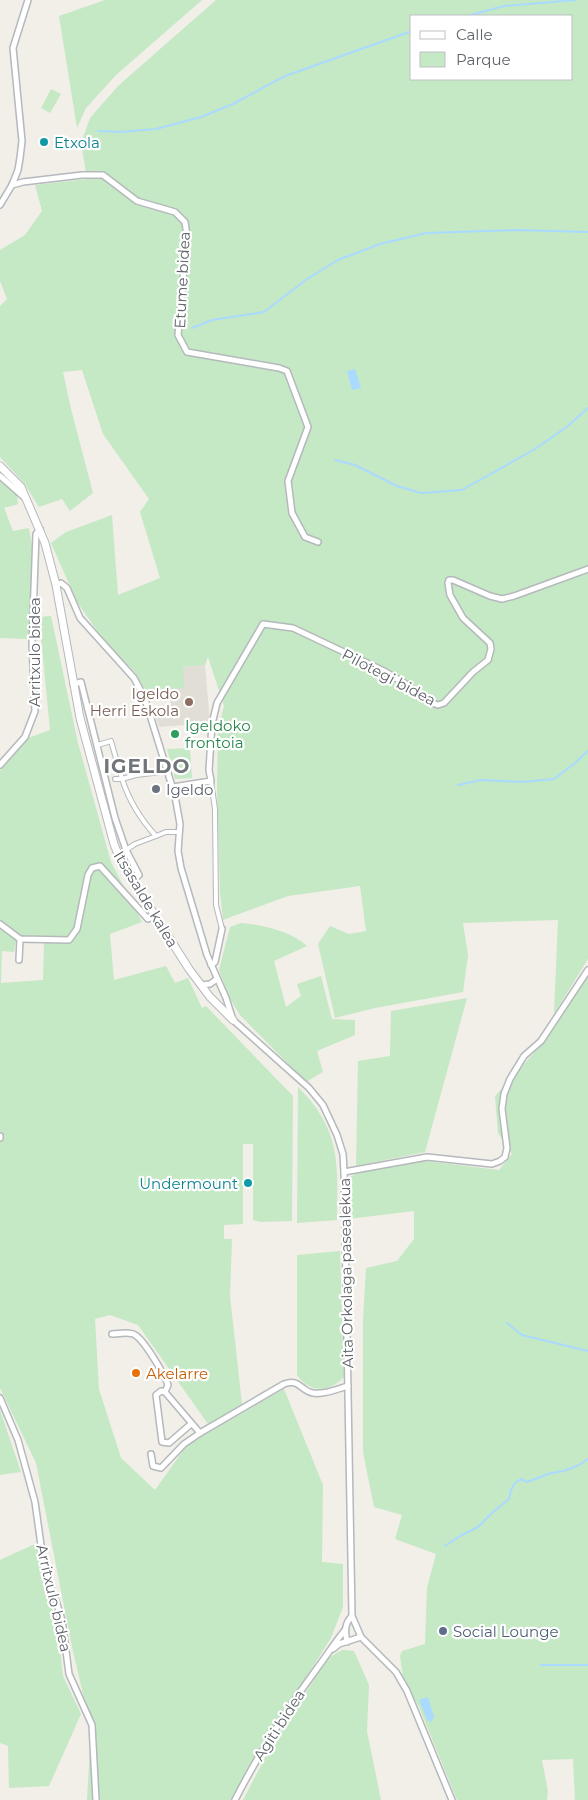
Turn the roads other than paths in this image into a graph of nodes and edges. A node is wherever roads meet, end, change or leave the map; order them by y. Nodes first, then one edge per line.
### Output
1 (28, 0) edge
2 (12, 185) junction
3 (0, 205) edge
4 (0, 466) edge
5 (0, 476) edge
6 (26, 500) junction
7 (40, 529) junction
8 (318, 542) dead end
9 (588, 569) edge
10 (56, 585) junction
11 (73, 684) junction
12 (98, 745) junction
13 (0, 765) edge
14 (169, 772) junction
15 (115, 779) dead end
16 (122, 779) junction
17 (211, 781) junction
18 (173, 787) junction
19 (180, 832) junction
20 (156, 836) junction
21 (126, 850) junction
22 (132, 881) junction
23 (155, 916) junction
24 (0, 924) edge
25 (222, 929) joint
26 (20, 939) junction
27 (19, 960) dead end
28 (211, 965) junction
29 (588, 970) edge
30 (217, 979) junction
31 (201, 985) junction
32 (233, 1020) junction
33 (344, 1172) junction
34 (112, 1334) dead end
35 (348, 1386) junction
36 (166, 1392) junction
37 (0, 1398) edge
38 (191, 1424) junction
39 (200, 1433) junction
40 (151, 1454) dead end
41 (352, 1616) junction
42 (345, 1630) junction
43 (361, 1637) junction
44 (347, 1642) junction
45 (329, 1652) junction
46 (96, 1800) edge
47 (235, 1800) edge
48 (452, 1800) edge

1 - 2 street
2 - 3 street
2 - 8 street, Etume bidea
4 - 6 street, Itsasalde kalea
5 - 6 street
6 - 7 street, Itsasalde kalea
7 - 10 street, Itsasalde kalea
7 - 13 street, Arritxulo bidea
9 - 17 street, Pilotegi bidea
10 - 11 street, Itsasalde kalea
10 - 14 street, Aita Orkolaga pasealekua
11 - 12 street
11 - 22 street, Itsasalde kalea
12 - 16 street
12 - 21 street
14 - 16 street
14 - 18 street, Aita Orkolaga pasealekua
15 - 16 street
16 - 20 street
17 - 18 street
17 - 25 street
18 - 19 street, Aita Orkolaga pasealekua
19 - 20 street
19 - 28 street, Aita Orkolaga pasealekua
20 - 21 street
21 - 22 street
22 - 23 street, Itsasalde kalea
23 - 26 street
23 - 31 street, Itsasalde kalea
24 - 26 street
25 - 28 street
26 - 27 street
28 - 30 street, Aita Orkolaga pasealekua
29 - 33 street
30 - 31 street
30 - 32 street, Aita Orkolaga pasealekua
31 - 32 street, Itsasalde kalea
32 - 33 street, Aita Orkolaga pasealekua
33 - 35 street, Aita Orkolaga pasealekua
34 - 36 street
35 - 39 street
35 - 41 street, Aita Orkolaga pasealekua
36 - 38 street
36 - 38 street
37 - 46 street, Arritxulo bidea
38 - 39 street
39 - 40 street
41 - 42 street, Agiti bidea
41 - 43 street, Aita Orkolaga pasealekua
42 - 44 street
42 - 45 street, Agiti bidea
43 - 44 street, Agiti bidea
43 - 48 street, Aita Orkolaga pasealekua
44 - 45 street, Agiti bidea
45 - 47 street, Agiti bidea

